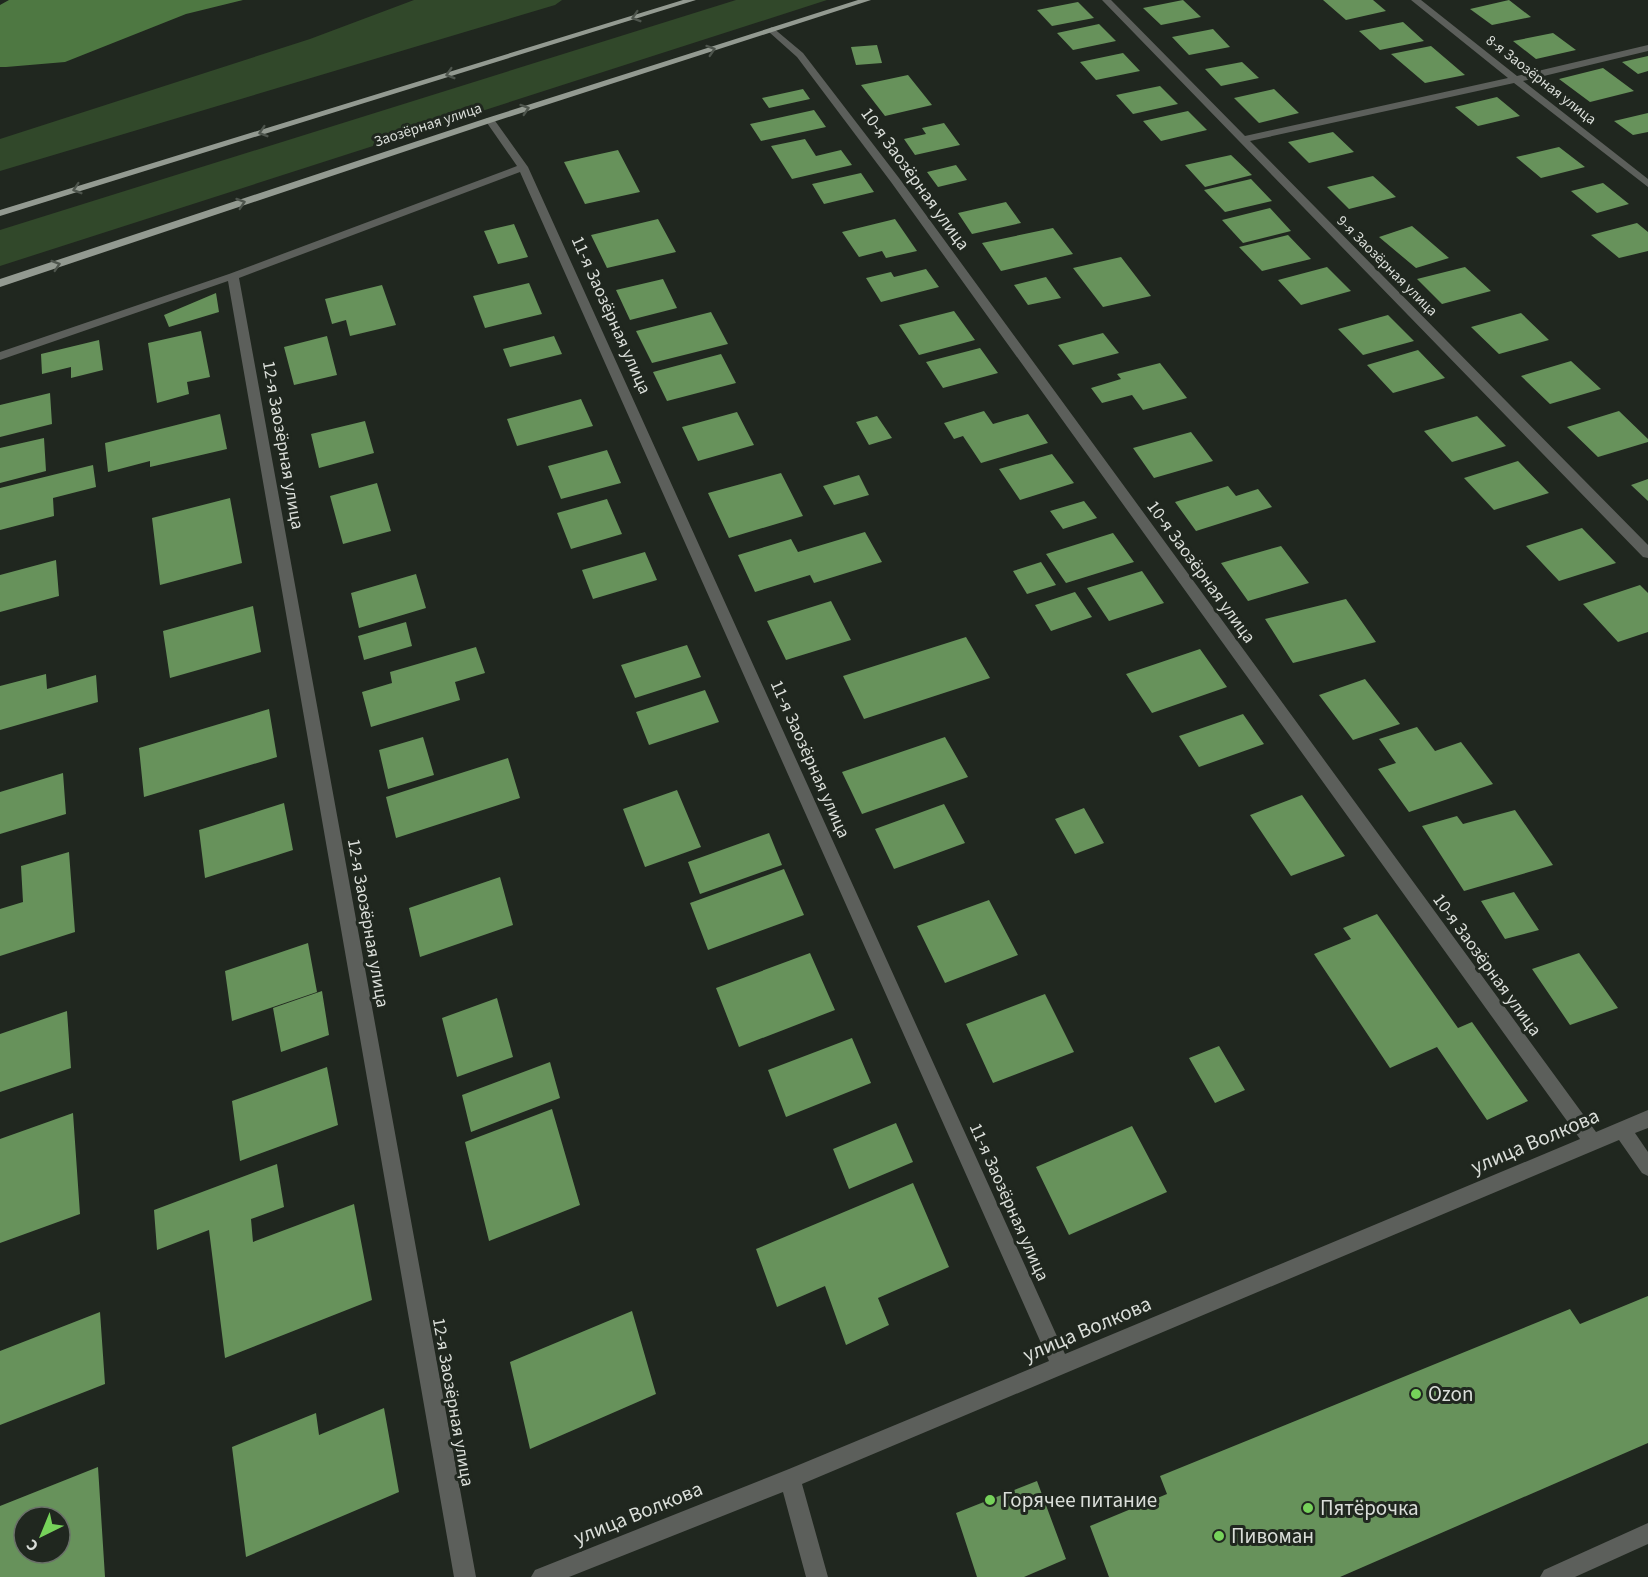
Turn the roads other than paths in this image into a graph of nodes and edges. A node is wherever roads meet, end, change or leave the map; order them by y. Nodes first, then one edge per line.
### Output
1 (692, 0) edge
2 (867, 0) edge
3 (1106, 0) edge
4 (1415, 0) edge
5 (772, 30) junction
6 (1648, 48) edge
7 (1518, 80) junction
8 (490, 120) junction
9 (1242, 140) junction
10 (523, 167) junction
11 (1648, 184) edge
12 (0, 213) edge
13 (233, 276) junction
14 (0, 284) edge
15 (0, 356) edge
16 (1648, 553) edge
17 (1648, 1119) edge
18 (1623, 1130) junction
19 (1593, 1142) junction
20 (1648, 1167) edge
21 (1061, 1366) junction
22 (790, 1479) junction
23 (1648, 1533) edge
24 (465, 1577) edge
25 (542, 1577) edge
26 (817, 1577) edge
27 (1551, 1577) edge

1 -> 12 main road
2 - 5 main road, Заозёрная улица
3 - 9 street, 9-я Заозёрная улица
4 - 7 street, 8-я Заозёрная улица
8 -> 5 main road, Заозёрная улица
5 - 19 street, 10-я Заозёрная улица
6 - 7 street
7 - 9 street
7 - 11 street, 8-я Заозёрная улица
8 - 10 street, 11-я Заозёрная улица
14 -> 8 main road, Заозёрная улица
9 - 16 street, 9-я Заозёрная улица
10 - 13 street
10 - 21 street, 11-я Заозёрная улица
13 - 15 street
13 - 24 street, 12-я Заозёрная улица
17 - 18 street, улица Волкова
18 - 19 street, улица Волкова
18 - 20 street
19 - 21 street, улица Волкова
21 - 22 street, улица Волкова
22 - 25 street, улица Волкова
22 - 26 street
23 - 27 street

